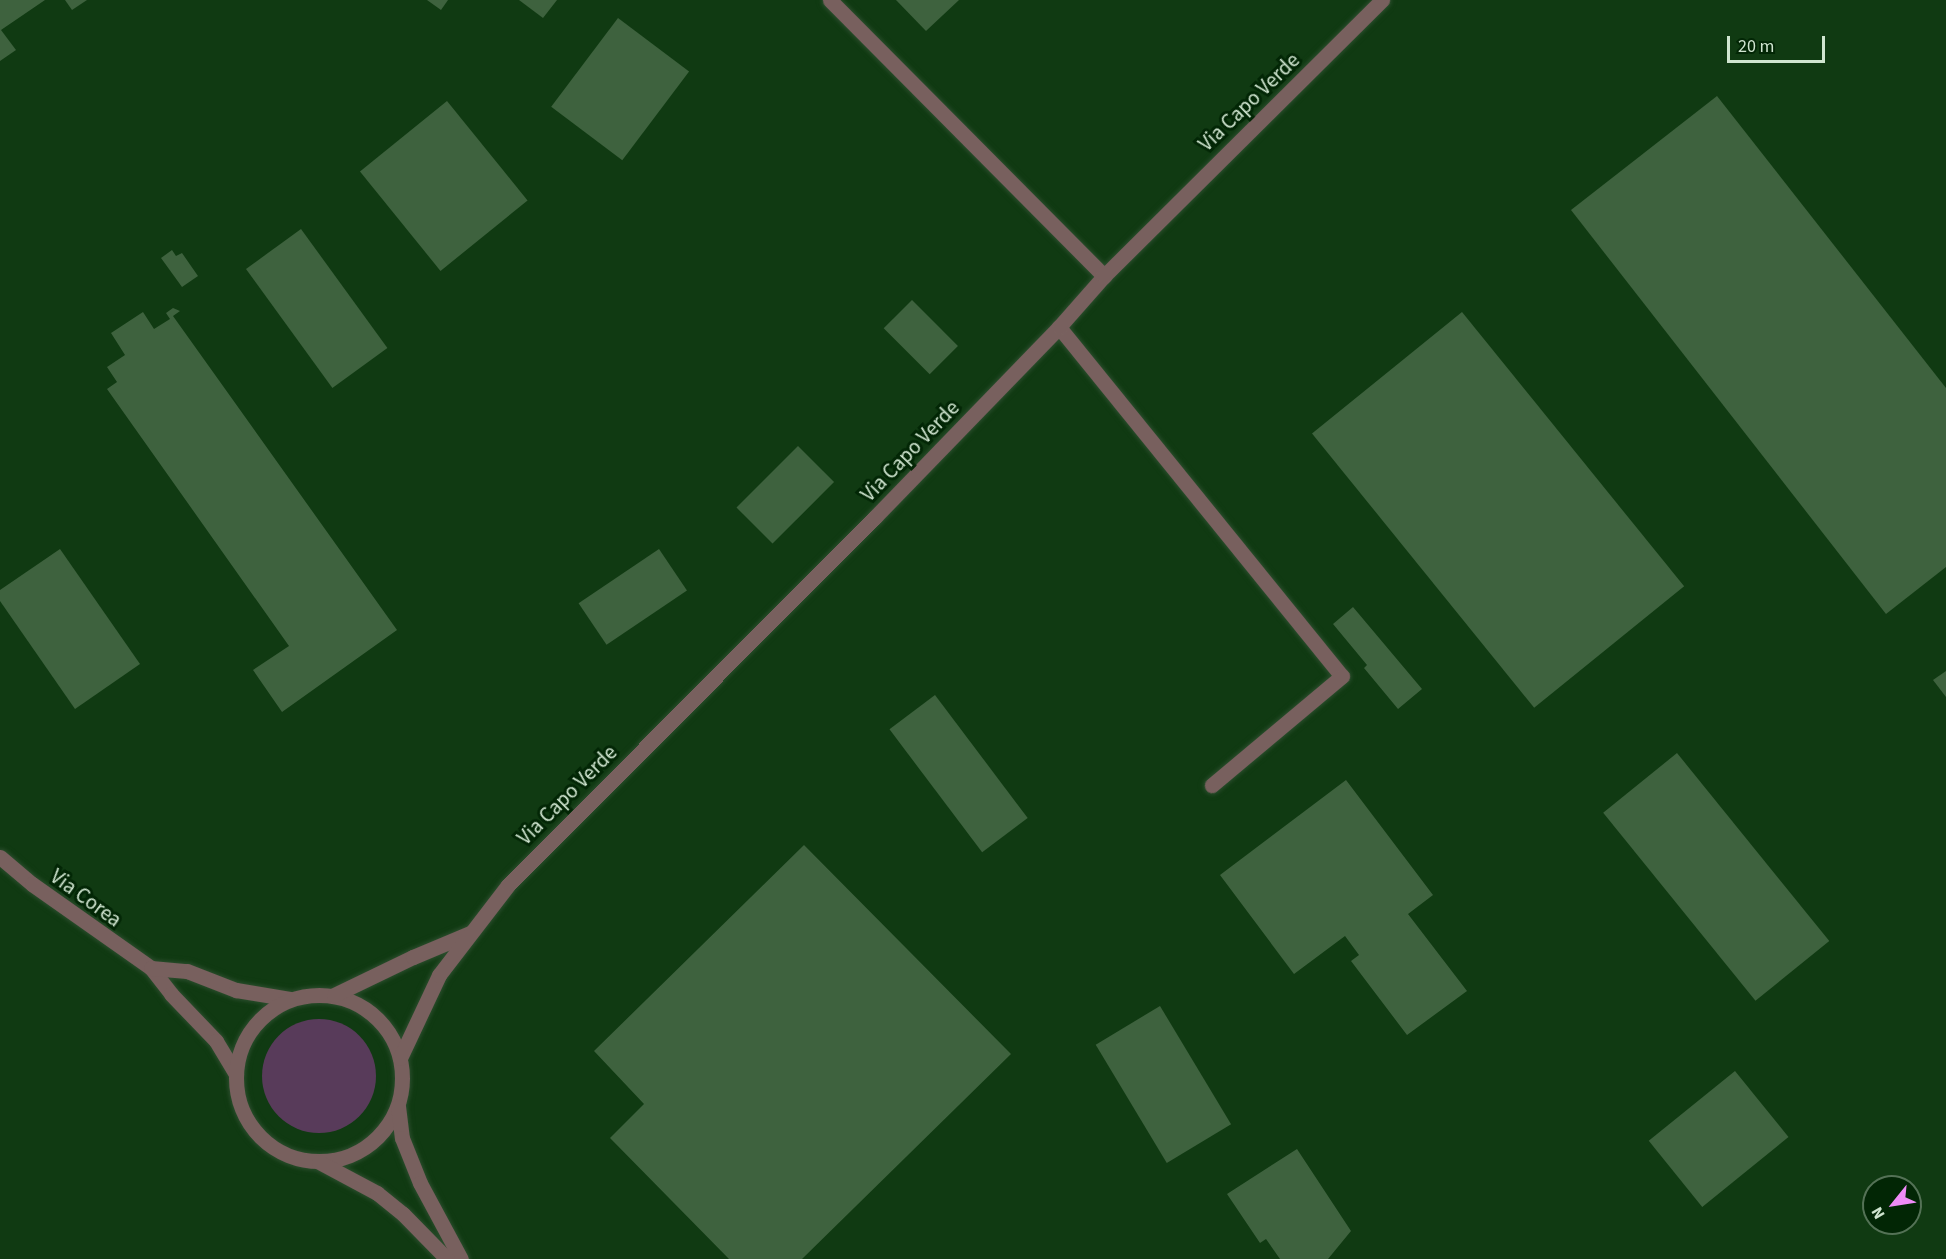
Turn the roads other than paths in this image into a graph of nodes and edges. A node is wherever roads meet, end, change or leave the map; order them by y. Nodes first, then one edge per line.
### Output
1 (830, 0) edge
2 (1382, 0) edge
3 (1104, 276) junction
4 (1059, 327) junction
5 (1212, 785) dead end
6 (0, 857) edge
7 (470, 933) junction
8 (151, 968) junction
9 (334, 995) junction
10 (291, 999) junction
11 (400, 1058) junction
12 (236, 1074) junction
13 (398, 1106) junction
14 (319, 1162) junction
15 (447, 1259) edge
16 (461, 1259) edge

1 - 3 street
2 - 3 street, Via Capo Verde
3 - 4 street, Via Capo Verde
4 - 5 street
4 - 7 street, Via Capo Verde
6 - 8 street, Via Corea
7 - 9 street
7 - 11 street, Via Capo Verde
8 - 10 street
8 - 12 street
9 - 10 street
9 - 11 street
10 - 12 street
11 - 13 street
12 - 14 street
13 - 14 street
13 - 16 street
14 - 15 street

